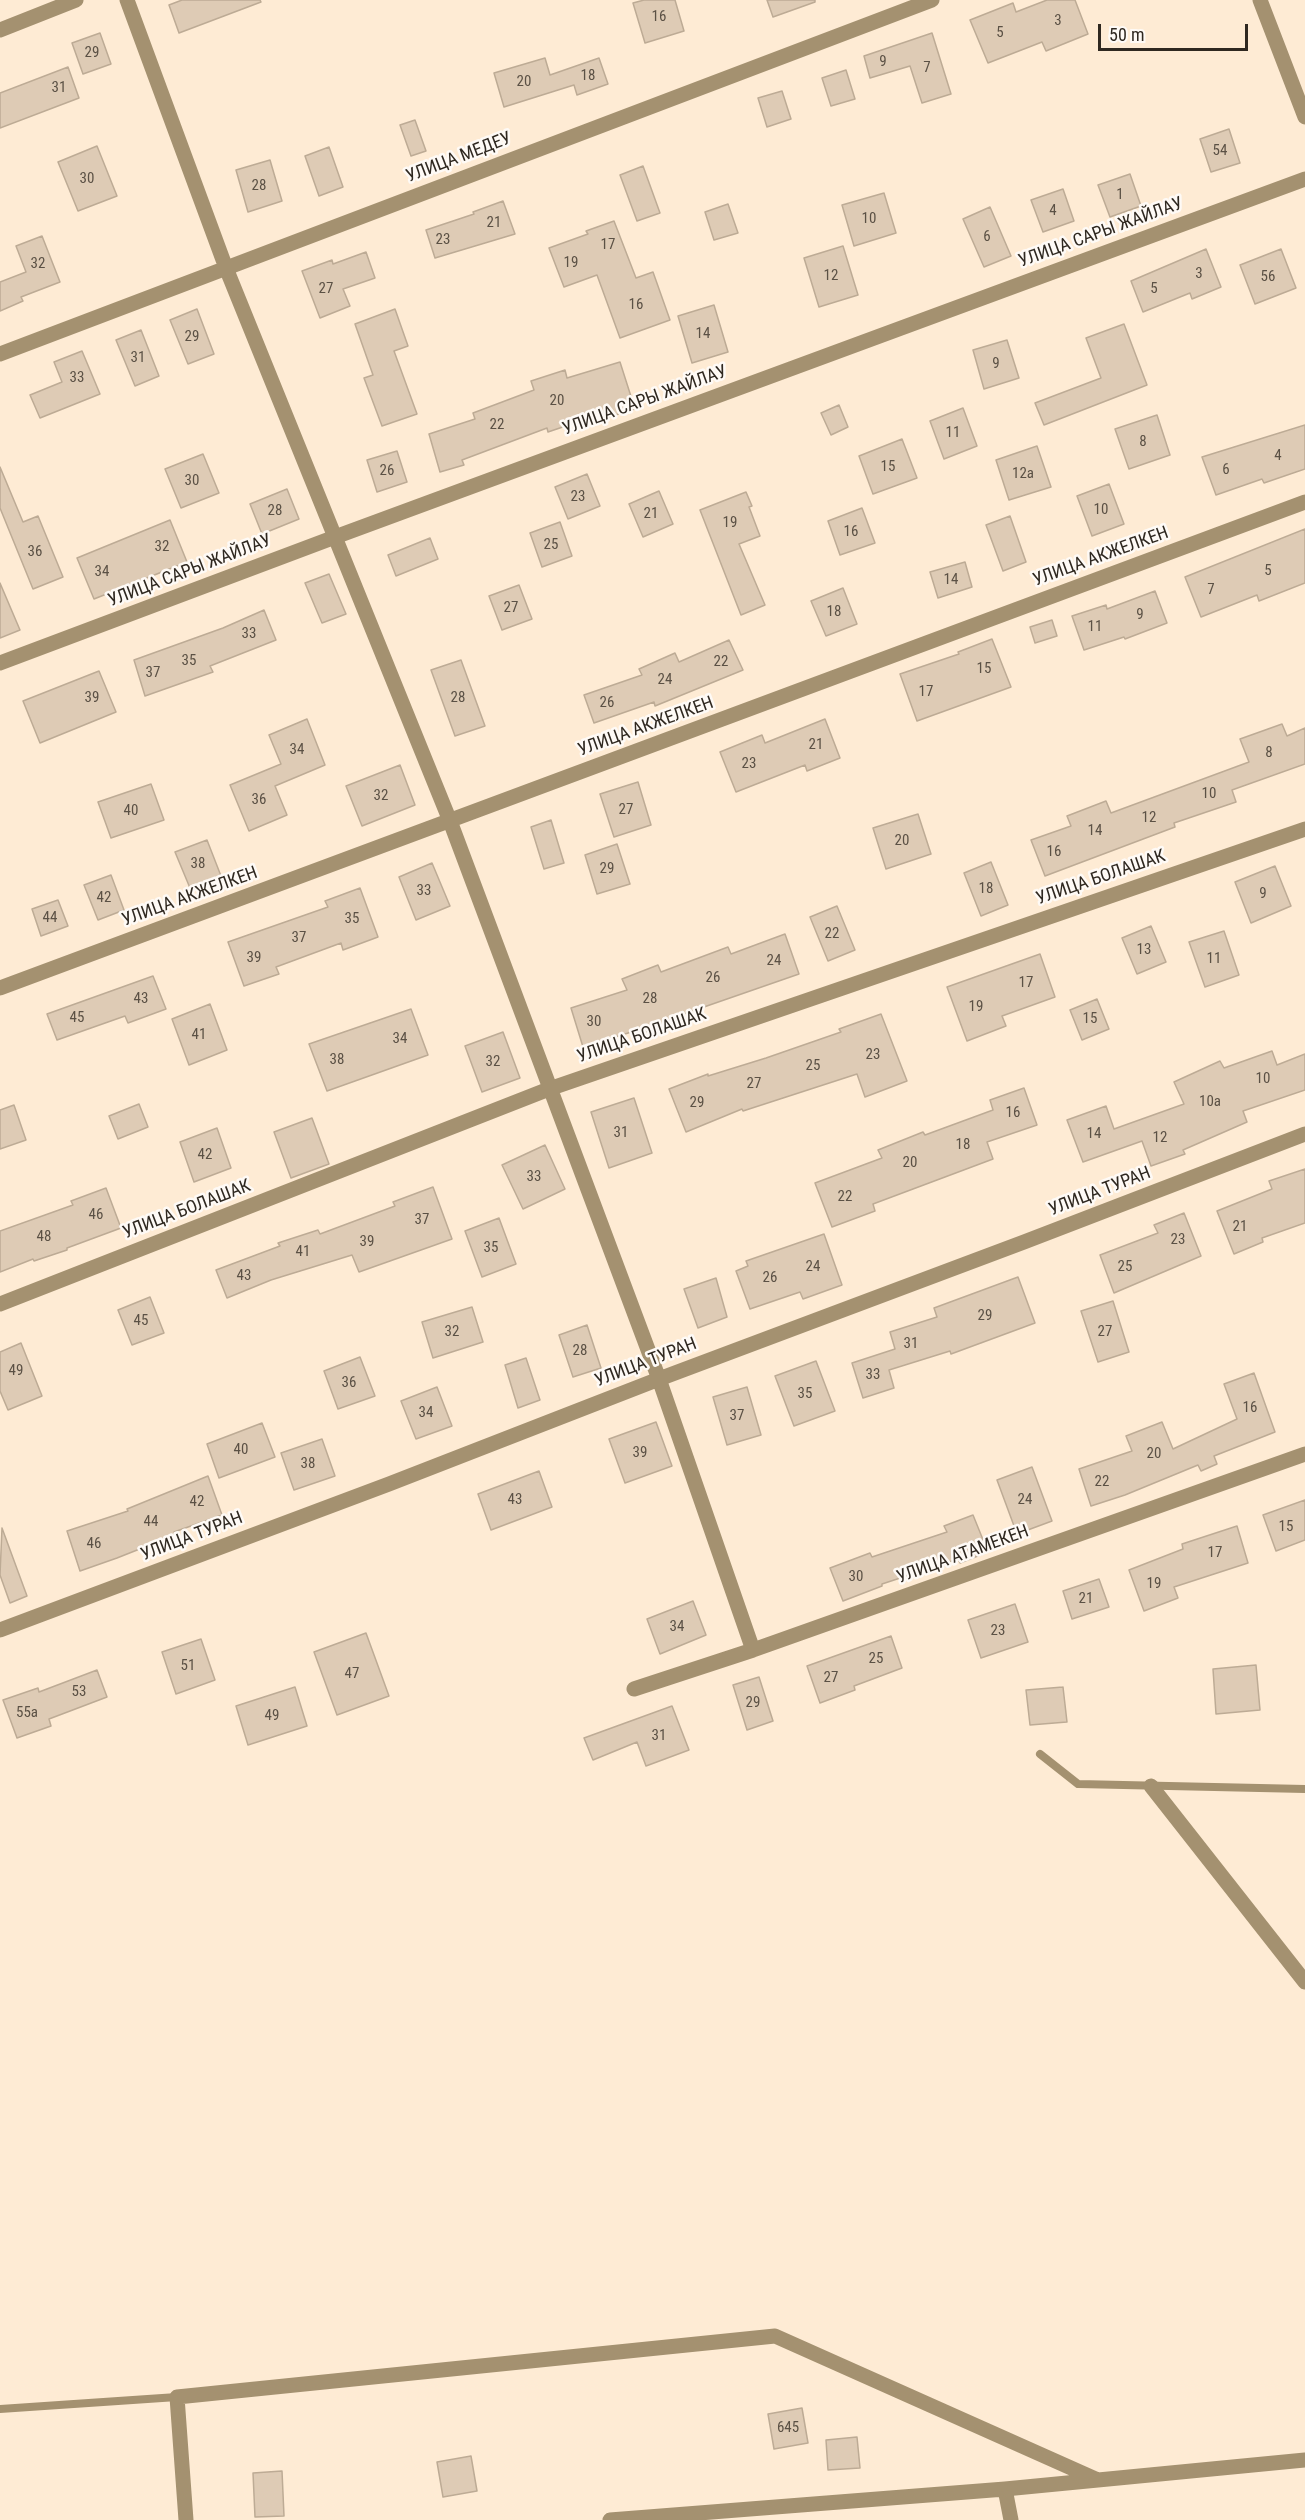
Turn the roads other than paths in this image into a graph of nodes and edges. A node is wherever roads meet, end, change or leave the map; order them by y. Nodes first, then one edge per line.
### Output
1 (76, 0) edge
2 (128, 0) edge
3 (932, 0) edge
4 (1260, 0) edge
5 (0, 30) edge
6 (1305, 117) edge
7 (1305, 178) edge
8 (226, 268) junction
9 (0, 354) edge
10 (1305, 502) edge
11 (335, 537) junction
12 (0, 663) edge
13 (450, 821) junction
14 (1305, 829) edge
15 (0, 988) edge
16 (549, 1089) junction
17 (1305, 1134) edge
18 (0, 1304) edge
19 (659, 1379) junction
20 (1305, 1454) edge
21 (0, 1630) edge
22 (753, 1650) junction
23 (634, 1689) dead end
24 (1040, 1754) dead end
25 (1151, 1786) junction
26 (1305, 1789) edge
27 (1305, 1982) edge
28 (177, 2397) junction
29 (0, 2409) edge
30 (1305, 2460) edge
31 (1098, 2480) junction
32 (1005, 2489) junction
33 (186, 2520) edge
34 (610, 2520) edge
35 (1011, 2520) edge

1 - 5 street
2 - 8 street
3 - 8 street, УЛИЦА МЕДЕУ
4 - 6 street
7 - 11 street, УЛИЦА САРЫ ЖАЙЛАУ
8 - 9 street, УЛИЦА МЕДЕУ
8 - 11 street
10 - 13 street, УЛИЦА АКЖЕЛКЕН
11 - 12 street, УЛИЦА САРЫ ЖАЙЛАУ
11 - 13 street
13 - 15 street, УЛИЦА АКЖЕЛКЕН
13 - 16 street
14 - 16 street, УЛИЦА БОЛАШАК
16 - 18 street, УЛИЦА БОЛАШАК
16 - 19 street
17 - 19 street, УЛИЦА ТУРАН
19 - 21 street, УЛИЦА ТУРАН
19 - 22 street
20 - 22 street, УЛИЦА АТАМЕКЕН
22 - 23 street, УЛИЦА АТАМЕКЕН
24 - 25 lane
25 - 26 lane
25 - 27 street
28 - 29 lane
28 - 31 street
28 - 33 street
30 - 31 street
31 - 32 street
32 - 34 street
32 - 35 street

